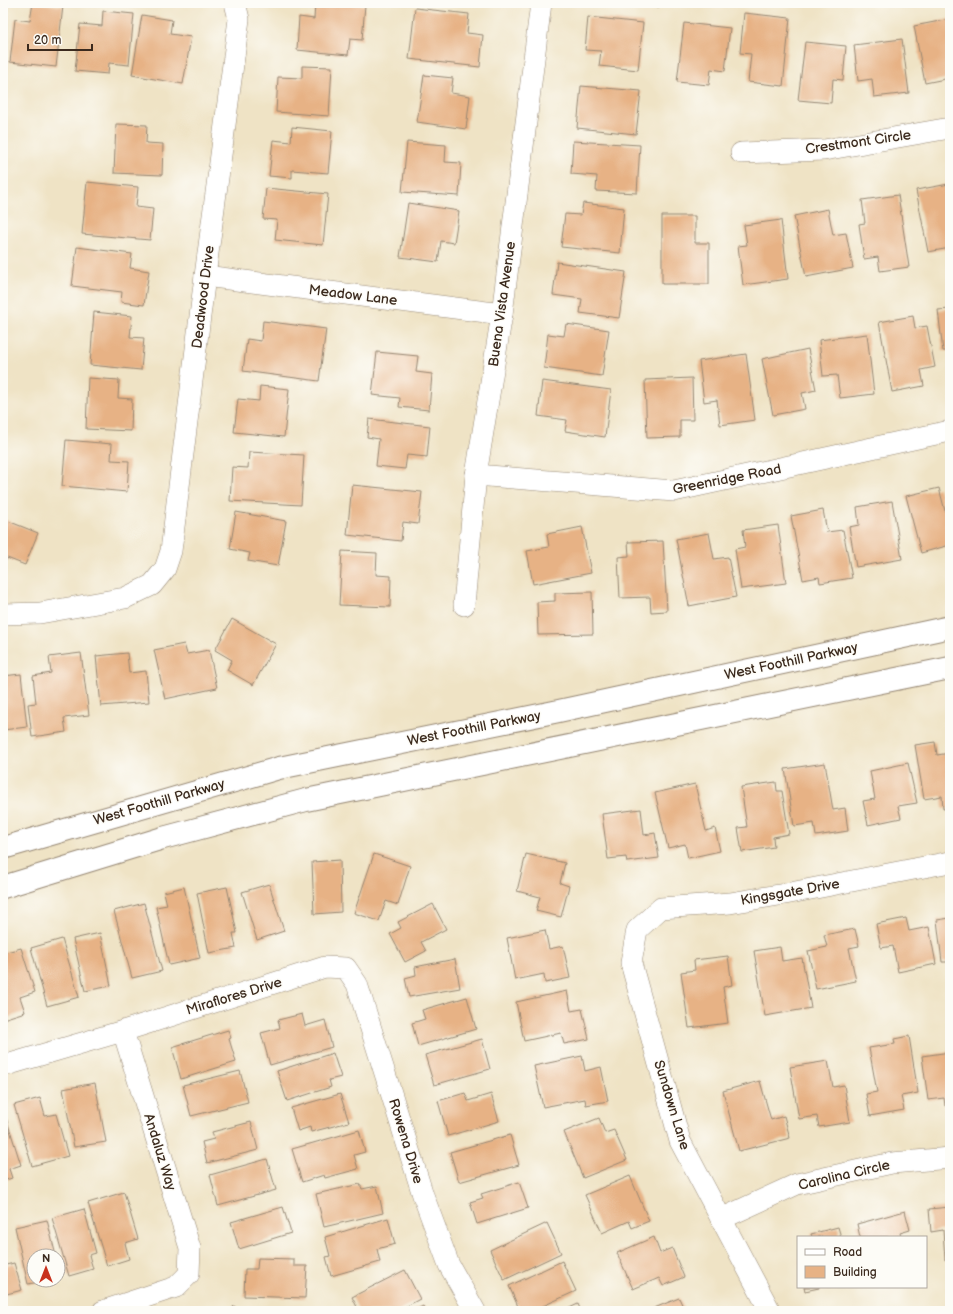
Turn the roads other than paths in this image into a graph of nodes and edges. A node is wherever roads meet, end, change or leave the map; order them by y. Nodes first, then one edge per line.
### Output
1 (235, 3) edge
2 (541, 3) edge
3 (950, 128) edge
4 (741, 154) dead end
5 (205, 276) junction
6 (502, 314) junction
7 (950, 431) edge
8 (476, 475) junction
9 (464, 605) dead end
10 (3, 614) edge
11 (950, 627) edge
12 (950, 668) edge
13 (3, 848) edge
14 (950, 862) edge
15 (3, 887) edge
16 (637, 930) joint
17 (346, 968) joint
18 (123, 1031) junction
19 (3, 1066) edge
20 (950, 1158) edge
21 (721, 1219) junction
22 (103, 1311) edge
23 (475, 1311) edge
24 (770, 1311) edge

1 - 5 street, Deadwood Drive
2 - 6 street, Buena Vista Avenue
3 - 4 street, Crestmont Circle
5 - 6 street, Meadow Lane
5 - 10 street, Deadwood Drive
6 - 8 street, Buena Vista Avenue
7 - 8 street, Greenridge Road
8 - 9 street, Buena Vista Avenue
11 - 13 main road, West Foothill Parkway
12 - 15 main road
14 - 16 street, Kingsgate Drive
16 - 21 street, Sundown Lane
17 - 18 street, Miraflores Drive
17 - 23 street, Rowena Drive
18 - 19 street, Miraflores Drive
18 - 22 street, Andaluz Way
20 - 21 street, Carolina Circle
21 - 24 street, Sundown Lane

